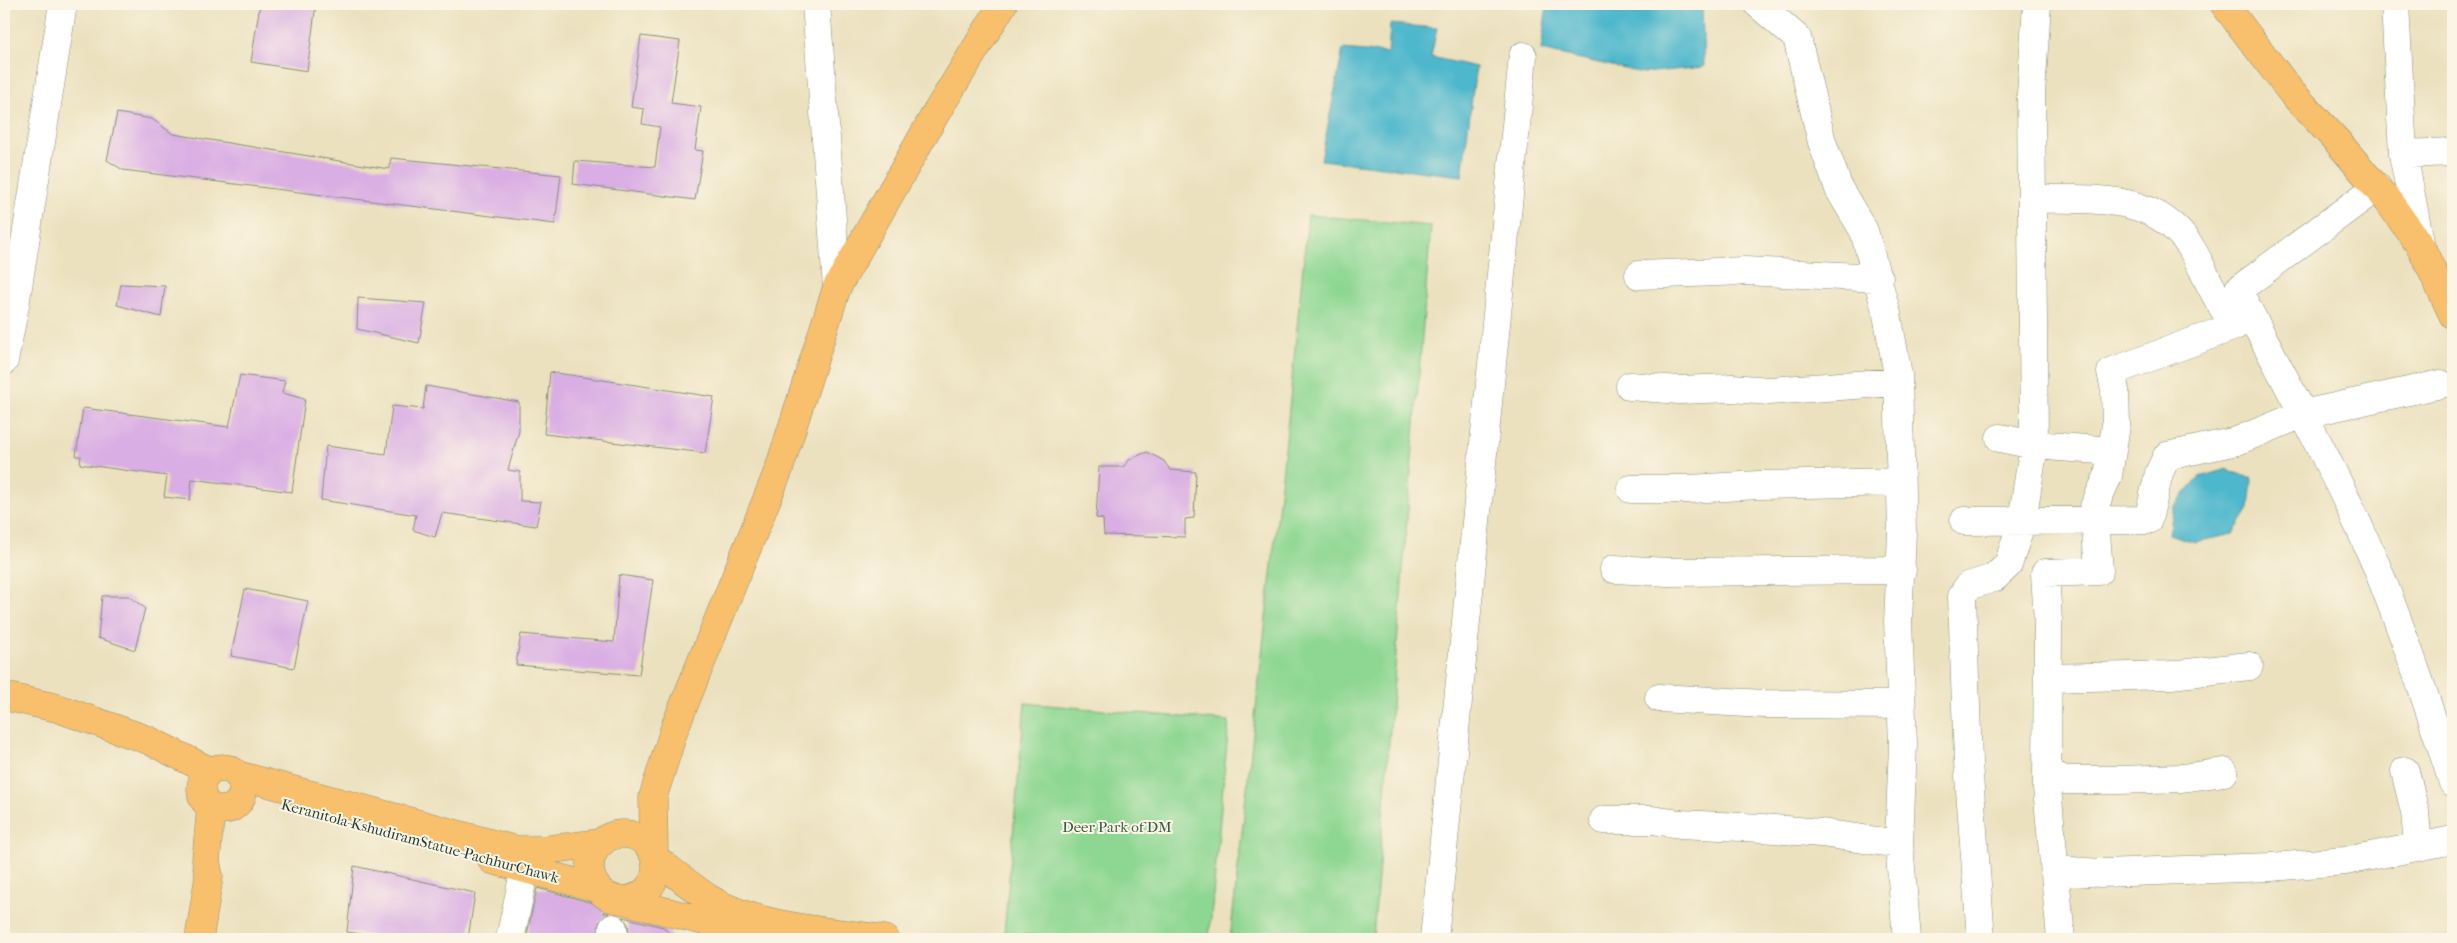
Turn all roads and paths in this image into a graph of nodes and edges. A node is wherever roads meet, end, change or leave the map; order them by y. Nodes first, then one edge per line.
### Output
1 (63, 4) edge
2 (816, 4) edge
3 (1003, 4) edge
4 (1758, 4) edge
5 (2037, 4) edge
6 (2224, 4) edge
7 (2394, 4) edge
8 (1523, 56) dead end
9 (2453, 152) edge
10 (2403, 154) junction
11 (2377, 187) junction
12 (2033, 198) junction
13 (2421, 247) junction
14 (1639, 275) dead end
15 (1879, 278) junction
16 (837, 287) junction
17 (2238, 290) junction
18 (2453, 315) edge
19 (2235, 326) junction
20 (4, 361) edge
21 (1898, 382) junction
22 (2442, 384) dead end
23 (1630, 386) dead end
24 (2302, 414) junction
25 (2000, 438) dead end
26 (2034, 445) junction
27 (2112, 451) junction
28 (1900, 482) junction
29 (1631, 489) dead end
30 (2095, 519) junction
31 (1964, 521) dead end
32 (2022, 521) junction
33 (1614, 569) dead end
34 (1902, 570) junction
35 (2249, 666) dead end
36 (2048, 678) junction
37 (4, 696) edge
38 (1659, 698) dead end
39 (1902, 705) junction
40 (210, 771) junction
41 (2405, 771) dead end
42 (2047, 772) junction
43 (2224, 772) dead end
44 (2453, 783) edge
45 (232, 795) junction
46 (653, 798) junction
47 (1604, 820) dead end
48 (608, 839) junction
49 (2453, 840) edge
50 (1899, 844) junction
51 (2418, 847) junction
52 (654, 856) junction
53 (525, 868) junction
54 (2055, 870) junction
55 (597, 888) junction
56 (625, 901) junction
57 (754, 937) edge
58 (200, 939) edge
59 (510, 939) edge
60 (782, 939) edge
61 (885, 939) edge
62 (1434, 939) edge
63 (1906, 939) edge
64 (1981, 939) edge
65 (2061, 939) edge

1 - 20 street
2 - 16 street
3 - 16 main road
4 - 15 street
5 - 12 street
6 - 11 main road
7 - 10 street
8 - 62 street
9 - 10 street
10 - 13 street
11 - 13 main road
11 - 17 street
12 - 19 street
12 - 26 street
13 - 18 main road
14 - 15 street
15 - 21 street
16 - 46 main road
17 - 19 street
17 - 24 street
19 - 27 street
21 - 23 street
21 - 28 street
22 - 24 street
24 - 30 street
24 - 44 street
25 - 26 street
26 - 27 street
26 - 32 street
27 - 30 street
28 - 29 street
28 - 34 street
30 - 32 street
30 - 36 street
31 - 32 street
32 - 64 street
33 - 34 street
34 - 39 street
35 - 36 street
36 - 42 street
37 - 40 main road
38 - 39 street
39 - 50 street
40 - 45 main road, Keranitola-KshudiramStatue-PachhurChawk
40 - 45 main road
41 - 51 street
42 - 43 street
42 - 54 street
45 - 48 main road, Keranitola-KshudiramStatue-PachhurChawk
45 - 53 main road, Keranitola-KshudiramStatue-PachhurChawk
45 - 58 main road
46 - 48 main road
46 - 52 main road
47 - 50 street
48 - 52 main road, Keranitola-KshudiramStatue-PachhurChawk
48 - 55 main road
49 - 51 street
50 - 63 street
51 - 54 street
52 - 56 main road
52 - 61 main road, Keranitola-KshudiramStatue-PachhurChawk
53 - 55 main road, Keranitola-KshudiramStatue-PachhurChawk
53 - 59 street
54 - 65 street
55 - 56 main road, Keranitola-KshudiramStatue-PachhurChawk
56 - 57 main road, Keranitola-KshudiramStatue-PachhurChawk
57 - 60 main road, Keranitola-KshudiramStatue-PachhurChawk

